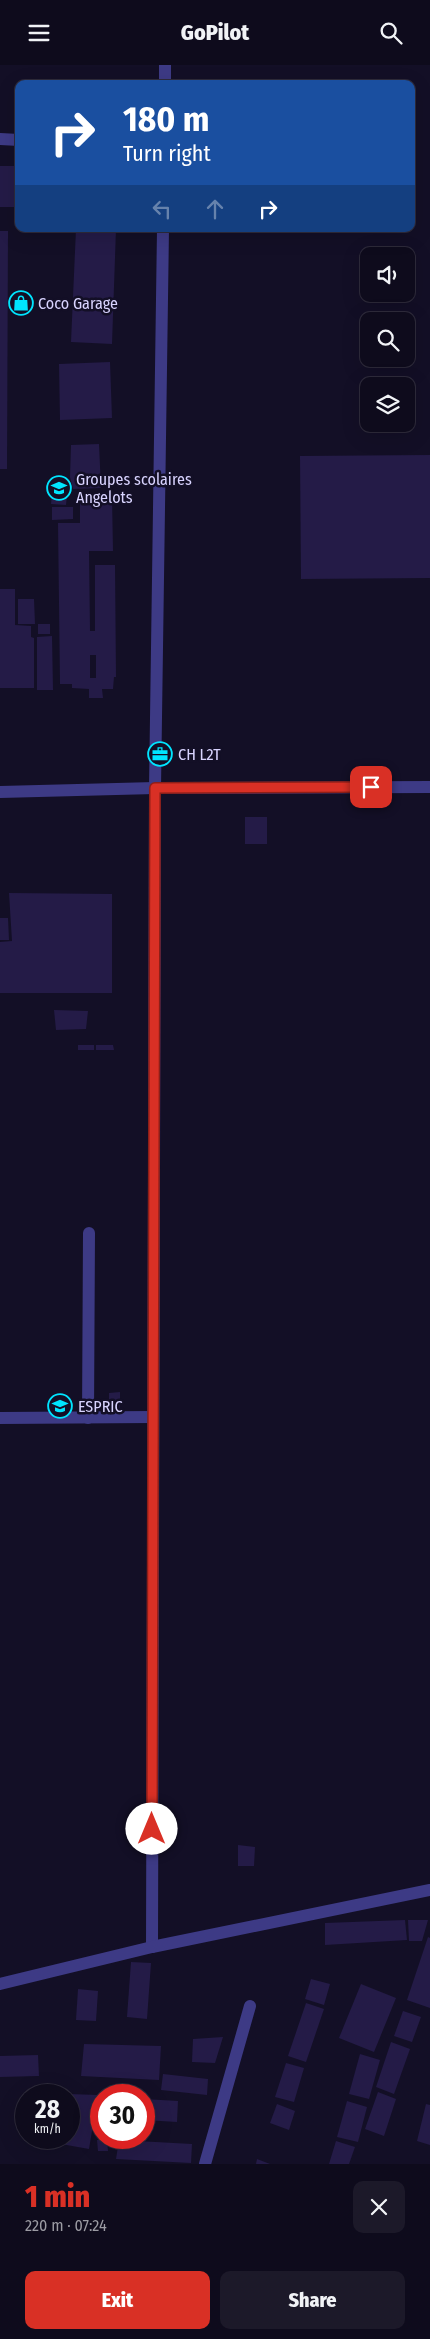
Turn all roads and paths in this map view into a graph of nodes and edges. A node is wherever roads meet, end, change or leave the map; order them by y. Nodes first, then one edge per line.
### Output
1 (165, 65) edge
2 (165, 80) edge
3 (0, 139) edge
4 (15, 140) edge
5 (163, 232) edge
6 (430, 787) edge
7 (155, 788) junction
8 (0, 792) edge
9 (89, 1233) dead end
10 (153, 1417) junction
11 (0, 1418) edge
12 (88, 1418) junction
13 (430, 1890) edge
14 (152, 1947) junction
15 (0, 1984) edge
16 (250, 2006) dead end
17 (205, 2164) edge

1 - 2 street
3 - 4 street
5 - 7 street
6 - 7 street
7 - 8 street
7 - 10 street
9 - 12 street
10 - 12 street
10 - 14 street
11 - 12 street
13 - 14 street
14 - 15 street
16 - 17 street

